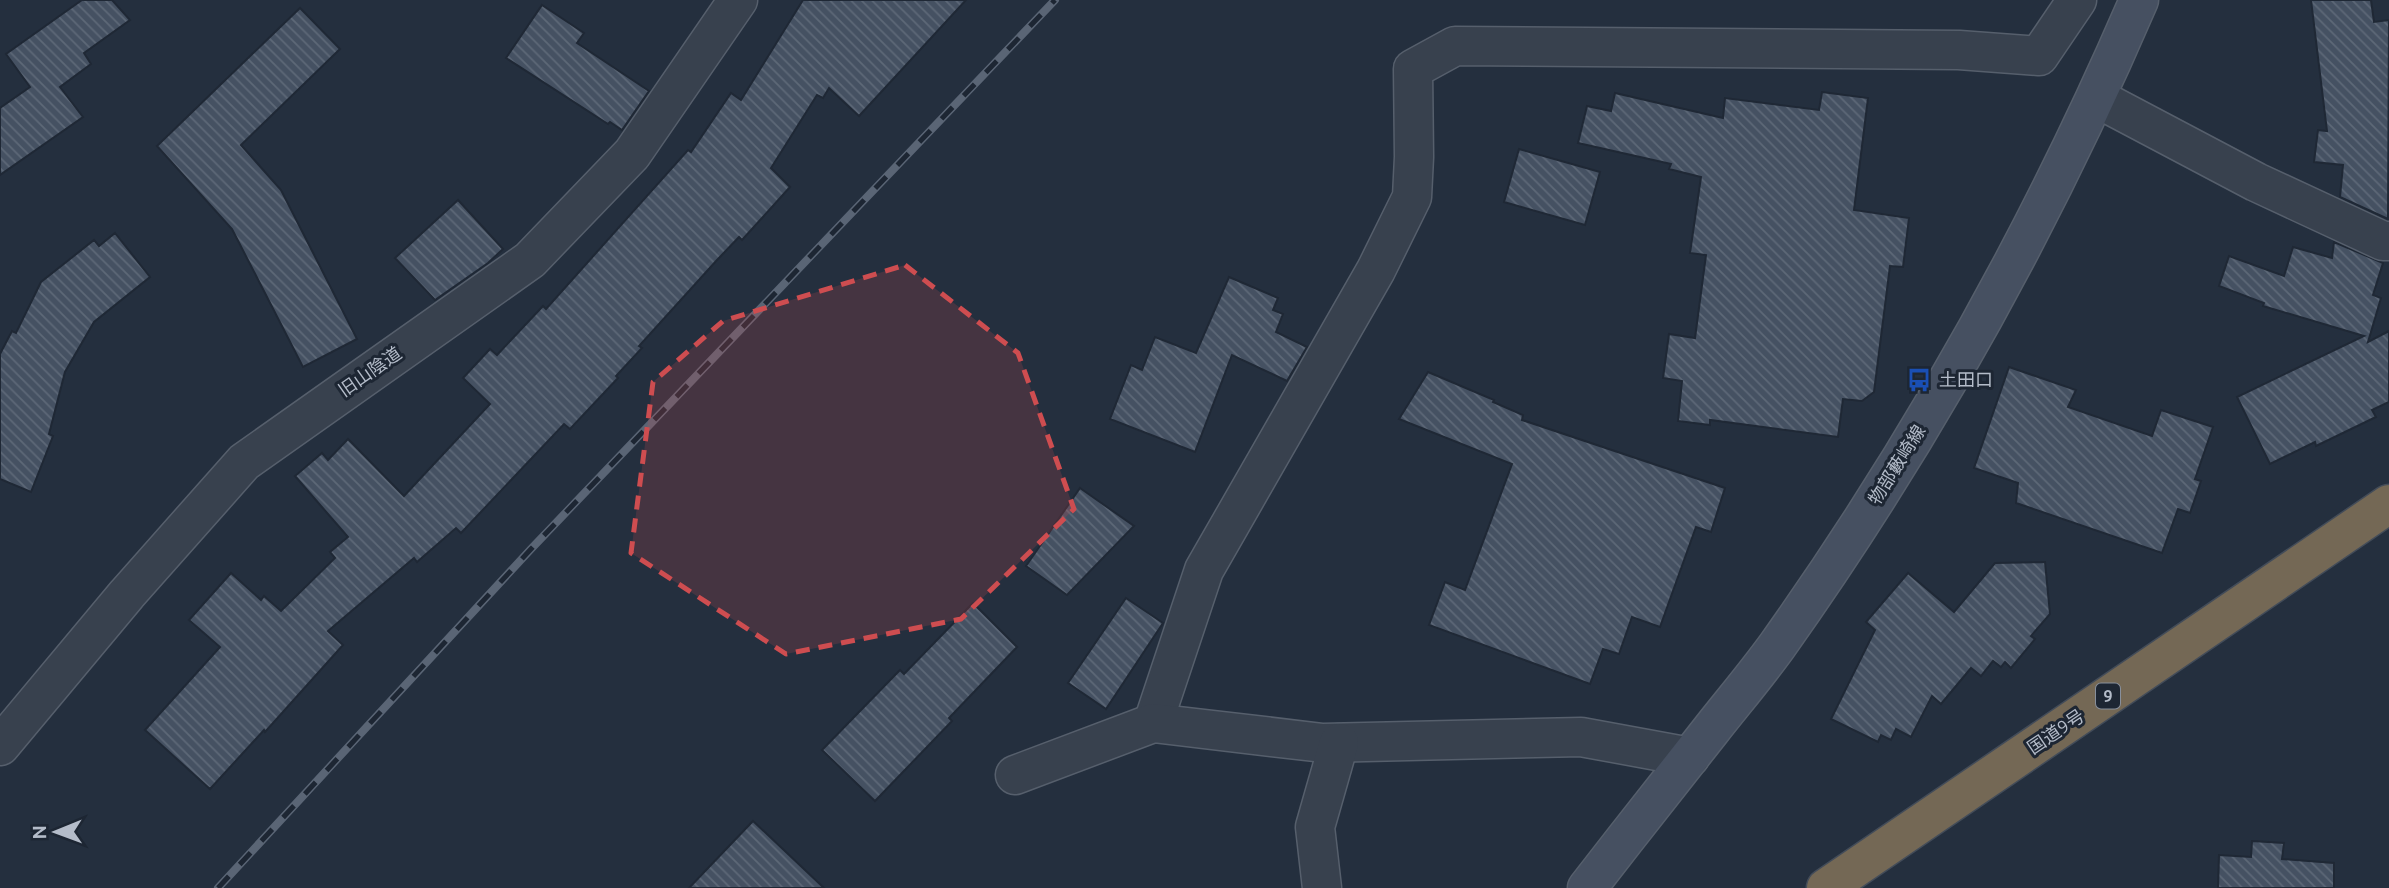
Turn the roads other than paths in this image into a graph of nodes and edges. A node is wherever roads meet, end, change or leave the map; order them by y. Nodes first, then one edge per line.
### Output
1 (738, 0) edge
2 (2077, 0) edge
3 (2138, 0) edge
4 (2097, 98) junction
5 (2389, 241) edge
6 (2389, 504) edge
7 (1153, 723) junction
8 (1339, 743) junction
9 (0, 746) edge
10 (1690, 757) junction
11 (1015, 775) dead end
12 (1322, 888) edge
13 (1587, 888) edge
14 (1826, 888) edge

1 - 9 street, 旧山陰道
2 - 7 street
3 - 4 main road, 物部藪崎線
4 - 5 street
4 - 10 main road, 物部藪崎線
6 - 14 highway, 国道9号 / 9
7 - 8 street
7 - 11 street
8 - 10 street
8 - 12 street
10 - 13 main road, 物部藪崎線

